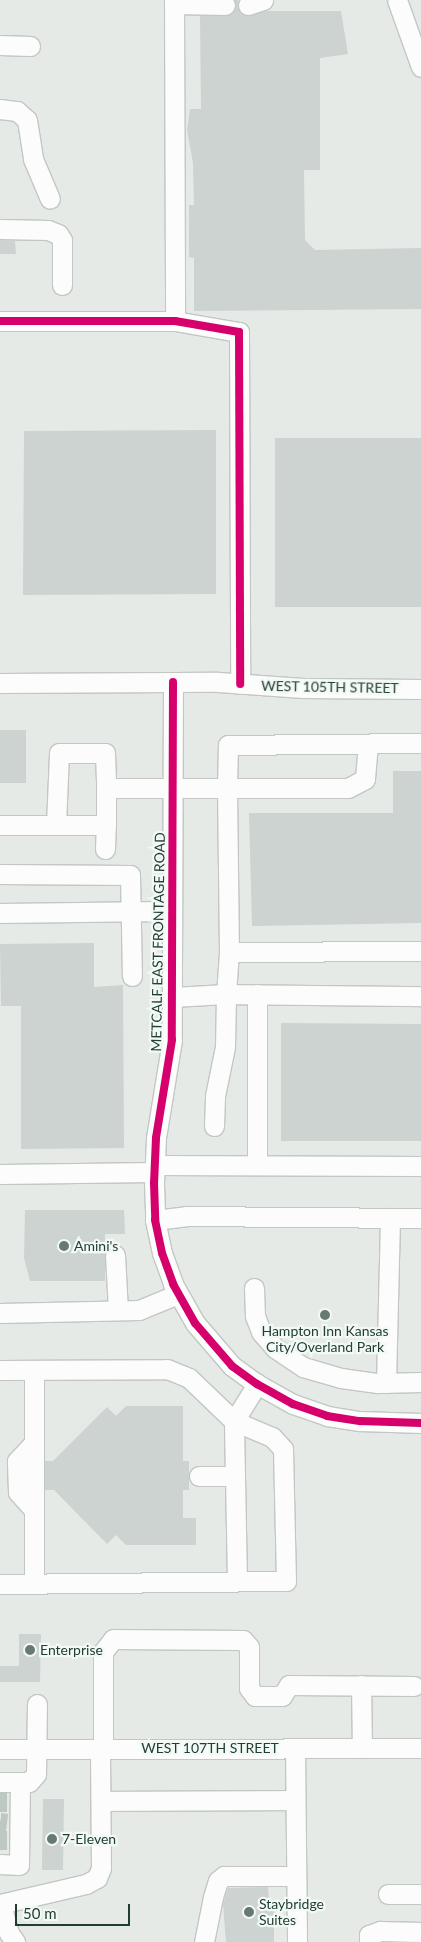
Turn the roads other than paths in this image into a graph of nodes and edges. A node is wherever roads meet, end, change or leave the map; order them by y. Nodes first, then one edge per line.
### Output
1 (396, 0) edge
2 (174, 2) edge
3 (216, 4) edge
4 (0, 46) edge
5 (30, 46) dead end
6 (421, 67) edge
7 (0, 108) edge
8 (50, 199) dead end
9 (0, 229) edge
10 (62, 285) dead end
11 (175, 321) junction
12 (0, 322) edge
13 (173, 682) junction
14 (0, 683) edge
15 (240, 684) junction
16 (421, 689) edge
17 (421, 743) edge
18 (368, 744) junction
19 (172, 787) junction
20 (106, 788) junction
21 (227, 788) junction
22 (56, 824) junction
23 (0, 825) edge
24 (106, 825) junction
25 (105, 849) dead end
26 (0, 874) edge
27 (172, 911) junction
28 (131, 912) junction
29 (0, 913) edge
30 (421, 951) edge
31 (229, 952) junction
32 (132, 976) dead end
33 (226, 994) junction
34 (258, 994) junction
35 (421, 996) edge
36 (173, 997) junction
37 (214, 1126) dead end
38 (257, 1165) junction
39 (421, 1166) edge
40 (154, 1169) junction
41 (0, 1174) edge
42 (390, 1218) junction
43 (421, 1218) edge
44 (155, 1220) junction
45 (114, 1256) dead end
46 (254, 1288) dead end
47 (178, 1294) junction
48 (118, 1310) junction
49 (0, 1313) edge
50 (0, 1370) edge
51 (34, 1370) junction
52 (421, 1382) edge
53 (386, 1383) junction
54 (257, 1384) junction
55 (234, 1421) junction
56 (421, 1423) edge
57 (199, 1476) dead end
58 (235, 1476) junction
59 (237, 1581) junction
60 (0, 1584) edge
61 (34, 1584) junction
62 (361, 1685) junction
63 (414, 1686) dead end
64 (37, 1704) dead end
65 (101, 1748) junction
66 (295, 1748) junction
67 (362, 1748) junction
68 (421, 1748) edge
69 (0, 1749) edge
70 (37, 1749) junction
71 (0, 1782) tunnel mouth
72 (20, 1782) junction
73 (295, 1800) junction
74 (101, 1801) junction
75 (0, 1864) edge
76 (296, 1876) junction
77 (388, 1894) dead end
78 (421, 1894) edge
79 (0, 1904) edge
80 (421, 1932) edge
81 (16, 1942) edge
82 (204, 1942) edge
83 (297, 1942) edge
84 (369, 1942) edge

1 - 6 street
2 - 3 street
2 - 11 street
4 - 5 street
7 - 8 street
9 - 10 street
11 - 12 street
11 - 15 street
13 - 14 street, WEST 105TH STREET
13 - 15 street, WEST 105TH STREET
13 - 19 street, METCALF EAST FRONTAGE ROAD
15 - 16 street, WEST 105TH STREET
17 - 18 street
18 - 21 street
18 - 21 street
19 - 20 street
19 - 21 street
19 - 27 street, METCALF EAST FRONTAGE ROAD
20 - 22 street
20 - 24 street
21 - 31 street
22 - 23 street
22 - 24 street
24 - 25 street
26 - 28 street
27 - 28 street
27 - 36 street, METCALF EAST FRONTAGE ROAD
28 - 29 street
28 - 32 street
30 - 31 street
31 - 33 street
33 - 34 street
33 - 36 street
33 - 37 street
34 - 35 street
34 - 38 street
36 - 40 street, METCALF EAST FRONTAGE ROAD
38 - 39 street
38 - 40 street
40 - 41 street
40 - 44 street, METCALF EAST FRONTAGE ROAD
42 - 43 street
42 - 44 street
42 - 53 street
44 - 47 street, METCALF EAST FRONTAGE ROAD
45 - 48 street
46 - 53 street
47 - 48 street
47 - 54 street, METCALF EAST FRONTAGE ROAD
48 - 49 street
50 - 51 street
51 - 55 street
51 - 61 street
52 - 53 street
54 - 55 street
54 - 56 street, METCALF EAST FRONTAGE ROAD
55 - 58 street
55 - 59 street
57 - 58 street
58 - 59 street
59 - 61 street
60 - 61 street
62 - 63 street
62 - 65 street
62 - 67 street
64 - 70 street
65 - 66 street, WEST 107TH STREET
65 - 70 street, WEST 107TH STREET
65 - 74 street
66 - 67 street, WEST 107TH STREET
66 - 73 street
67 - 68 street, WEST 107TH STREET
69 - 70 street, WEST 107TH STREET
70 - 72 street
71 - 72 street
72 - 75 street
73 - 74 street
73 - 76 street
74 - 79 street
76 - 82 street
76 - 83 street
77 - 78 street
79 - 81 street
80 - 84 street

